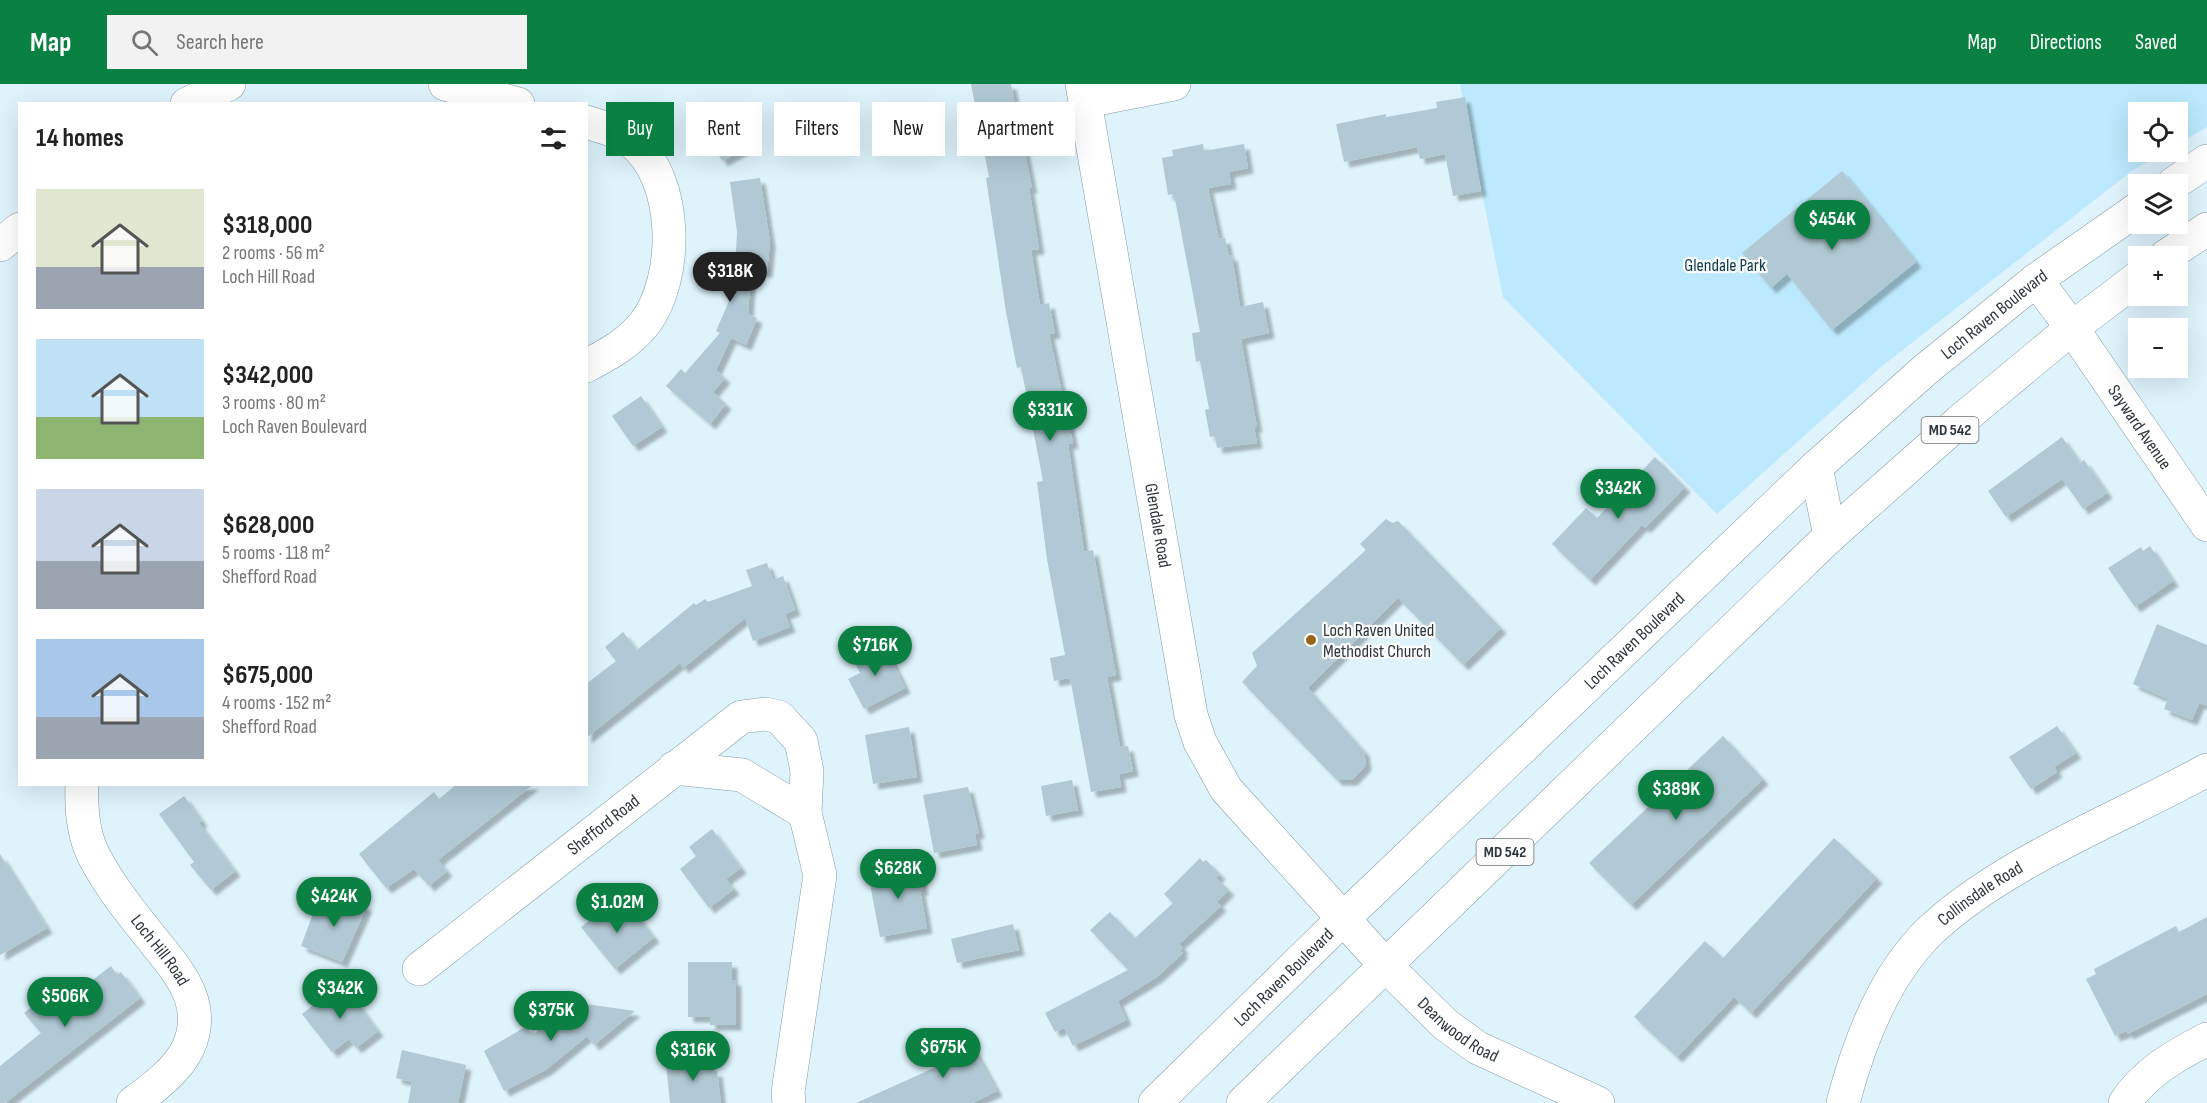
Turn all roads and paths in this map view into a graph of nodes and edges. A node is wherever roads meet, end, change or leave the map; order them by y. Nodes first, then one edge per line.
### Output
1 (229, 84) edge
2 (445, 84) edge
3 (1174, 84) edge
4 (1084, 92) edge
5 (191, 102) edge
6 (511, 102) edge
7 (588, 123) edge
8 (2207, 161) edge
9 (2188, 174) edge
10 (2128, 216) edge
11 (2207, 229) edge
12 (18, 232) edge
13 (0, 245) edge
14 (2181, 246) edge
15 (2036, 280) junction
16 (2128, 285) edge
17 (2072, 328) junction
18 (588, 365) edge
19 (1816, 467) junction
20 (2207, 525) edge
21 (1830, 536) junction
22 (674, 768) junction
23 (2207, 770) edge
24 (81, 786) edge
25 (805, 813) junction
26 (1344, 918) junction
27 (1386, 966) junction
28 (419, 969) dead end
29 (2207, 1039) edge
30 (133, 1103) edge
31 (789, 1103) edge
32 (1155, 1103) edge
33 (1243, 1103) edge
34 (1598, 1103) edge
35 (1843, 1103) edge
36 (2125, 1103) edge

1 - 5 street
2 - 6 street
3 - 4 street
4 - 26 street, Glendale Road
7 - 18 street
8 - 9 street
10 - 15 street, Loch Raven Boulevard
11 - 14 street
12 - 13 street
15 - 17 street, Sayward Avenue
15 - 19 street, Loch Raven Boulevard
16 - 17 street, MD 542
17 - 20 street, Sayward Avenue
17 - 21 street, MD 542
19 - 21 street
19 - 26 street, Loch Raven Boulevard
21 - 27 street, MD 542
22 - 25 street
22 - 25 street, Shefford Road
22 - 28 street, Shefford Road
23 - 35 street, Collinsdale Road
24 - 30 street, Loch Hill Road
25 - 31 street, Shefford Road
26 - 27 street, Deanwood Road
26 - 32 street, Loch Raven Boulevard
27 - 33 street, MD 542
27 - 34 street, Deanwood Road
29 - 36 street

